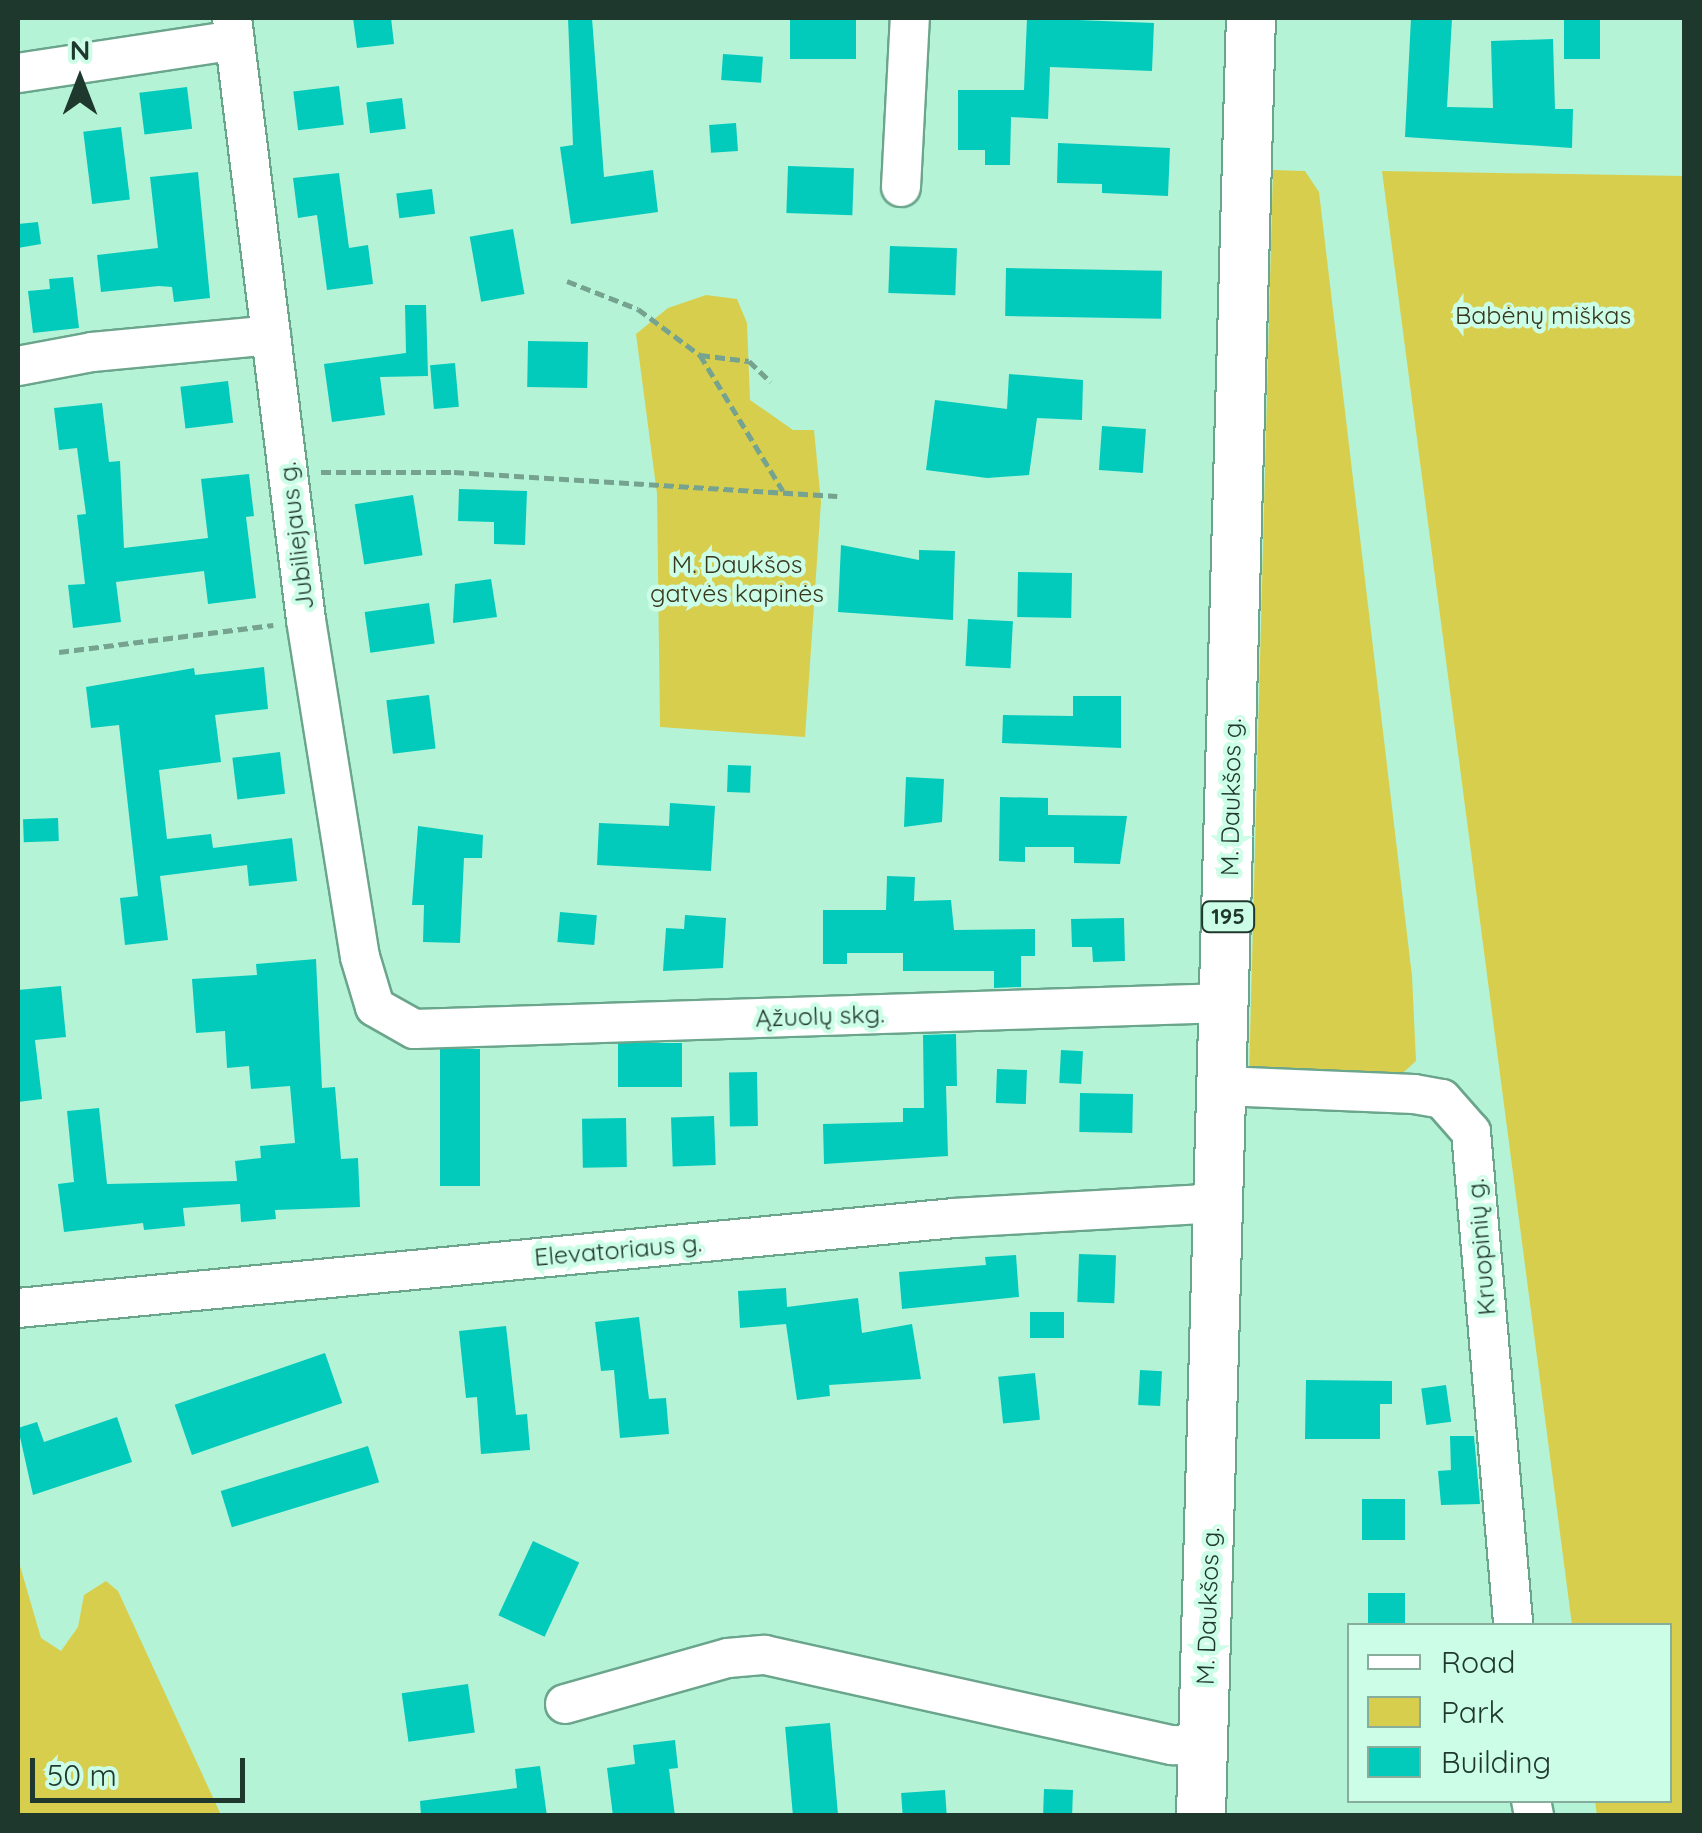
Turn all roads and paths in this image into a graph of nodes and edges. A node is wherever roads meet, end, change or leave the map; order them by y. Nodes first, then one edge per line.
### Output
1 (910, 18) edge
2 (1251, 18) edge
3 (233, 29) edge
4 (18, 73) edge
5 (902, 187) dead end
6 (567, 281) dead end
7 (270, 335) junction
8 (700, 354) junction
9 (18, 366) edge
10 (771, 382) dead end
11 (288, 472) junction
12 (783, 491) junction
13 (838, 496) dead end
14 (306, 620) junction
15 (59, 652) dead end
16 (1226, 1003) junction
17 (414, 1029) joint
18 (1222, 1086) junction
19 (1219, 1203) junction
20 (18, 1308) edge
21 (1512, 1623) edge
22 (564, 1704) dead end
23 (1203, 1746) junction
24 (1201, 1816) edge

1 - 5 street
2 - 16 main road, M. Daukšos g. / 195
3 - 4 street
3 - 7 street, Jubiliejaus g.
6 - 8 path
7 - 9 street
7 - 11 street, Jubiliejaus g.
8 - 10 path
8 - 12 path
11 - 12 path
11 - 14 street, Jubiliejaus g.
12 - 13 path
14 - 15 path
14 - 17 street, Jubiliejaus g.
16 - 17 street, Ąžuolų skg.
16 - 18 main road, M. Daukšos g. / 195
18 - 19 main road, M. Daukšos g. / 195
18 - 21 street, Kruopinių g.
19 - 20 street, Elevatoriaus g.
19 - 23 main road, M. Daukšos g. / 195
22 - 23 street
23 - 24 main road, M. Daukšos g. / 195

